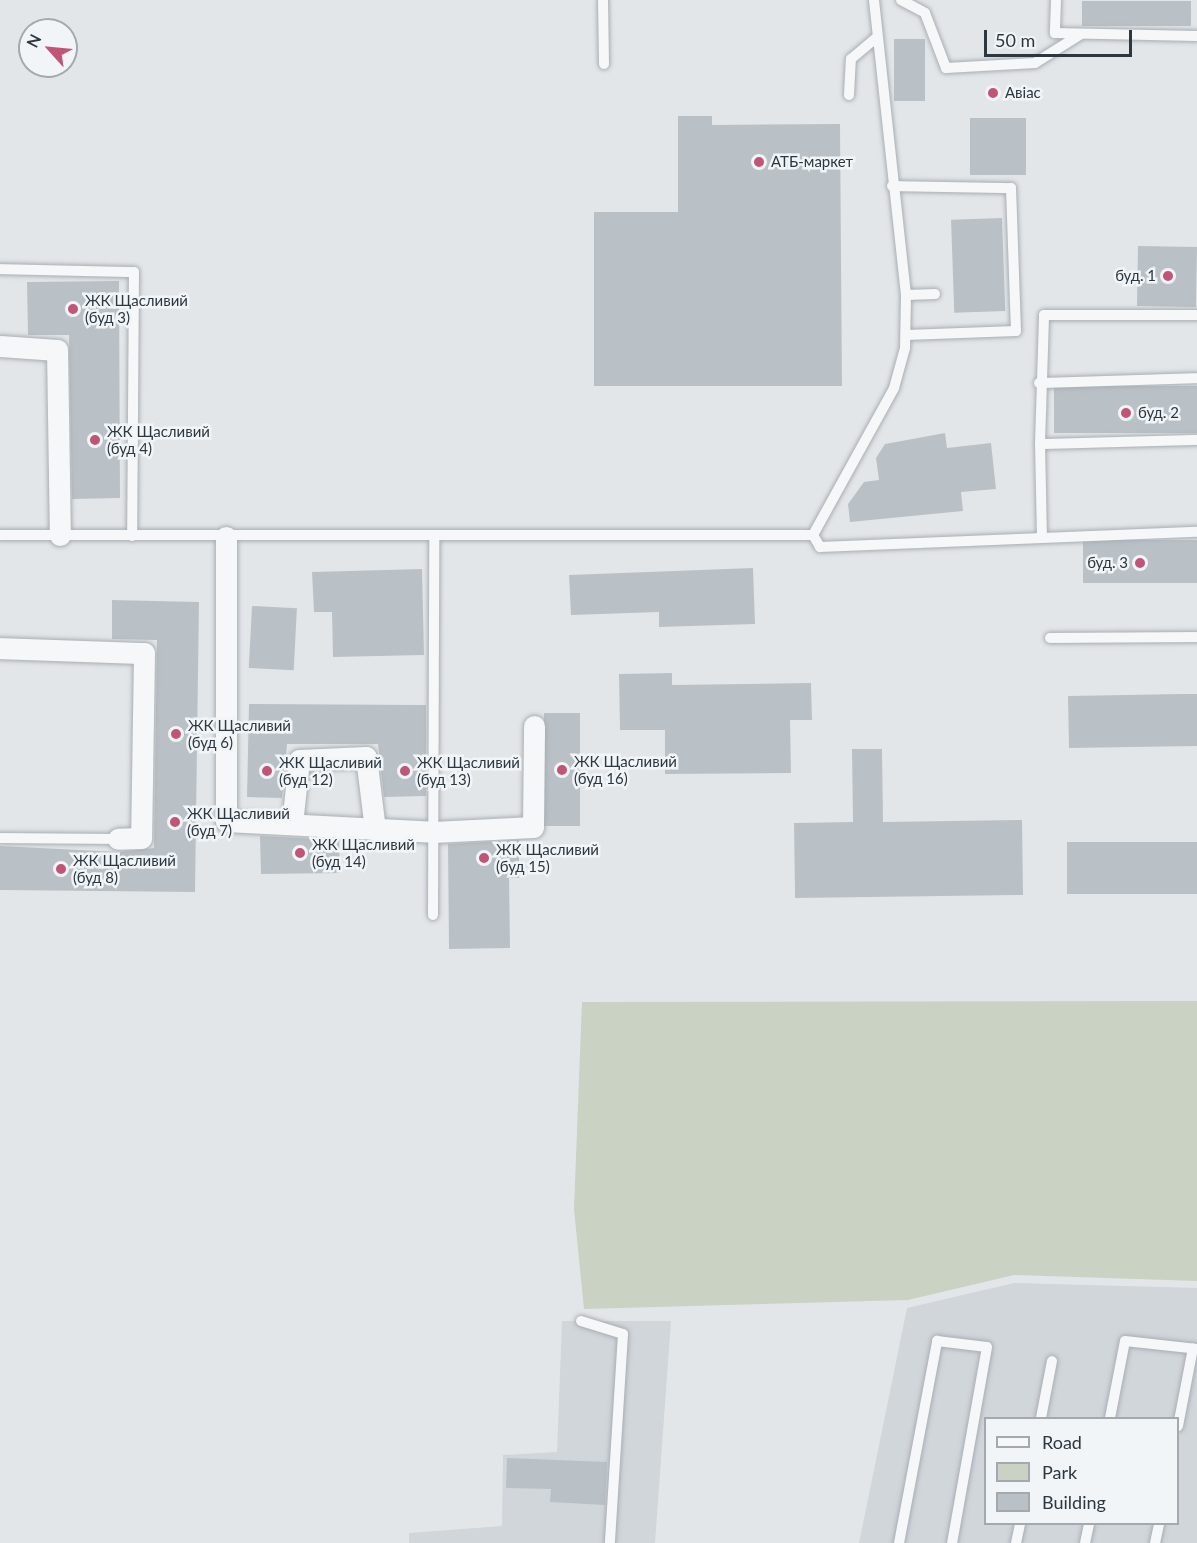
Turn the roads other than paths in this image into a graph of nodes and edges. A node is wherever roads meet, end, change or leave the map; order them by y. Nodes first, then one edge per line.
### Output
1 (603, 0) edge
2 (873, 0) edge
3 (901, 0) edge
4 (1056, 0) edge
5 (1081, 34) junction
6 (1197, 36) edge
7 (876, 38) junction
8 (604, 64) dead end
9 (849, 95) dead end
10 (892, 186) junction
11 (0, 269) edge
12 (935, 294) dead end
13 (906, 295) junction
14 (1197, 315) edge
15 (906, 335) junction
16 (0, 346) edge
17 (1197, 378) edge
18 (1039, 383) junction
19 (1197, 440) edge
20 (1040, 444) junction
21 (1197, 532) edge
22 (0, 535) edge
23 (60, 535) junction
24 (813, 535) junction
25 (132, 536) junction
26 (226, 537) junction
27 (435, 537) junction
28 (1042, 538) junction
29 (1197, 637) edge
30 (1050, 638) dead end
31 (0, 648) edge
32 (534, 726) dead end
33 (292, 824) junction
34 (375, 829) junction
35 (433, 832) junction
36 (0, 838) edge
37 (117, 839) joint
38 (433, 915) dead end
39 (581, 1321) dead end
40 (1195, 1348) edge
41 (1052, 1361) dead end
42 (1041, 1417) edge
43 (1110, 1417) edge
44 (1179, 1421) edge
45 (1020, 1525) edge
46 (1089, 1525) edge
47 (1158, 1525) edge
48 (610, 1543) edge
49 (899, 1543) edge
50 (952, 1543) edge
51 (1016, 1543) edge
52 (1085, 1543) edge
53 (1155, 1543) edge

1 - 8 lane
2 - 7 lane
3 - 5 lane
4 - 5 lane
5 - 6 lane
7 - 9 lane
7 - 10 lane
10 - 13 lane
10 - 15 lane
11 - 25 lane
12 - 13 lane
13 - 15 lane
14 - 18 lane
15 - 24 lane
16 - 23 street
17 - 18 lane
18 - 20 lane
19 - 20 lane
20 - 28 lane
21 - 28 lane
22 - 23 lane
23 - 25 lane
24 - 27 lane
24 - 28 lane
25 - 26 lane
26 - 27 lane
26 - 33 street
27 - 35 lane
29 - 30 lane
31 - 37 street
32 - 35 street
33 - 34 street
33 - 34 street
34 - 35 street
35 - 38 lane
36 - 37 lane
39 - 48 lane
40 - 43 lane
40 - 44 lane
41 - 42 lane
45 - 51 lane
46 - 52 lane
47 - 53 lane
49 - 50 lane

